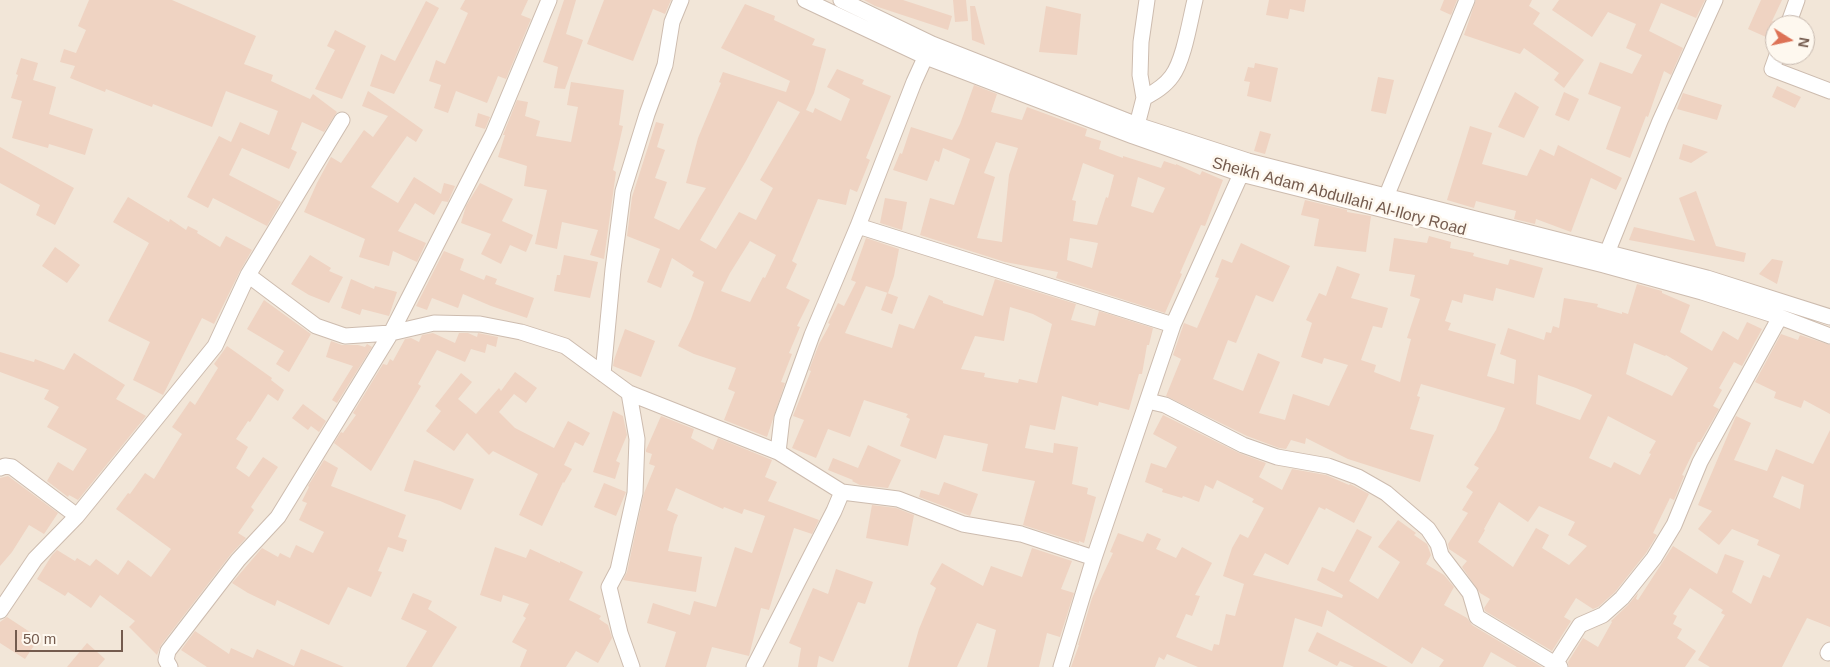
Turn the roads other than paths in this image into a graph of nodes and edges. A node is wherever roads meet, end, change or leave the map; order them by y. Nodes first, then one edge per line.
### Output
1 (549, 0) edge
2 (681, 0) edge
3 (805, 0) edge
4 (841, 0) edge
5 (1147, 0) edge
6 (1195, 0) edge
7 (1467, 0) edge
8 (1715, 0) edge
9 (1797, 0) edge
10 (1792, 15) edge
11 (929, 50) junction
12 (1773, 65) edge
13 (1830, 90) edge
14 (1144, 98) junction
15 (342, 120) dead end
16 (1137, 125) junction
17 (1241, 174) junction
18 (1386, 197) junction
19 (858, 226) junction
20 (1607, 253) junction
21 (248, 276) junction
22 (1780, 317) junction
23 (1830, 317) edge
24 (1173, 325) junction
25 (391, 332) junction
26 (1830, 336) edge
27 (603, 374) junction
28 (629, 393) junction
29 (1148, 401) junction
30 (778, 452) junction
31 (0, 468) edge
32 (842, 492) junction
33 (77, 516) junction
34 (1094, 558) junction
35 (0, 612) edge
36 (164, 665) edge
37 (1556, 666) edge
38 (632, 667) edge
39 (754, 667) edge
40 (1061, 667) edge

1 - 25 street
2 - 27 street
3 - 11 street, Sheikh Adam Abdullahi Al-Ilory Road
4 - 11 street, Sheikh Adam Abdullahi Al-Ilory Road
5 - 14 street
6 - 14 street
7 - 18 street
8 - 20 street
9 - 10 street
11 - 16 street, Sheikh Adam Abdullahi Al-Ilory Road
11 - 17 street, Sheikh Adam Abdullahi Al-Ilory Road
11 - 19 street
12 - 13 street
14 - 16 street
15 - 21 street
16 - 18 street, Sheikh Adam Abdullahi Al-Ilory Road
17 - 22 street, Sheikh Adam Abdullahi Al-Ilory Road
17 - 24 street
18 - 20 street, Sheikh Adam Abdullahi Al-Ilory Road
19 - 24 street
19 - 30 street
20 - 23 street, Sheikh Adam Abdullahi Al-Ilory Road
21 - 25 street
21 - 33 street
22 - 26 street, Sheikh Adam Abdullahi Al-Ilory Road
22 - 37 street
24 - 29 street
25 - 27 street
25 - 36 street
27 - 28 street
28 - 30 street
28 - 38 street
29 - 34 street
29 - 37 street
30 - 32 street
31 - 33 street
32 - 34 street
32 - 39 street
33 - 35 street
34 - 40 street

